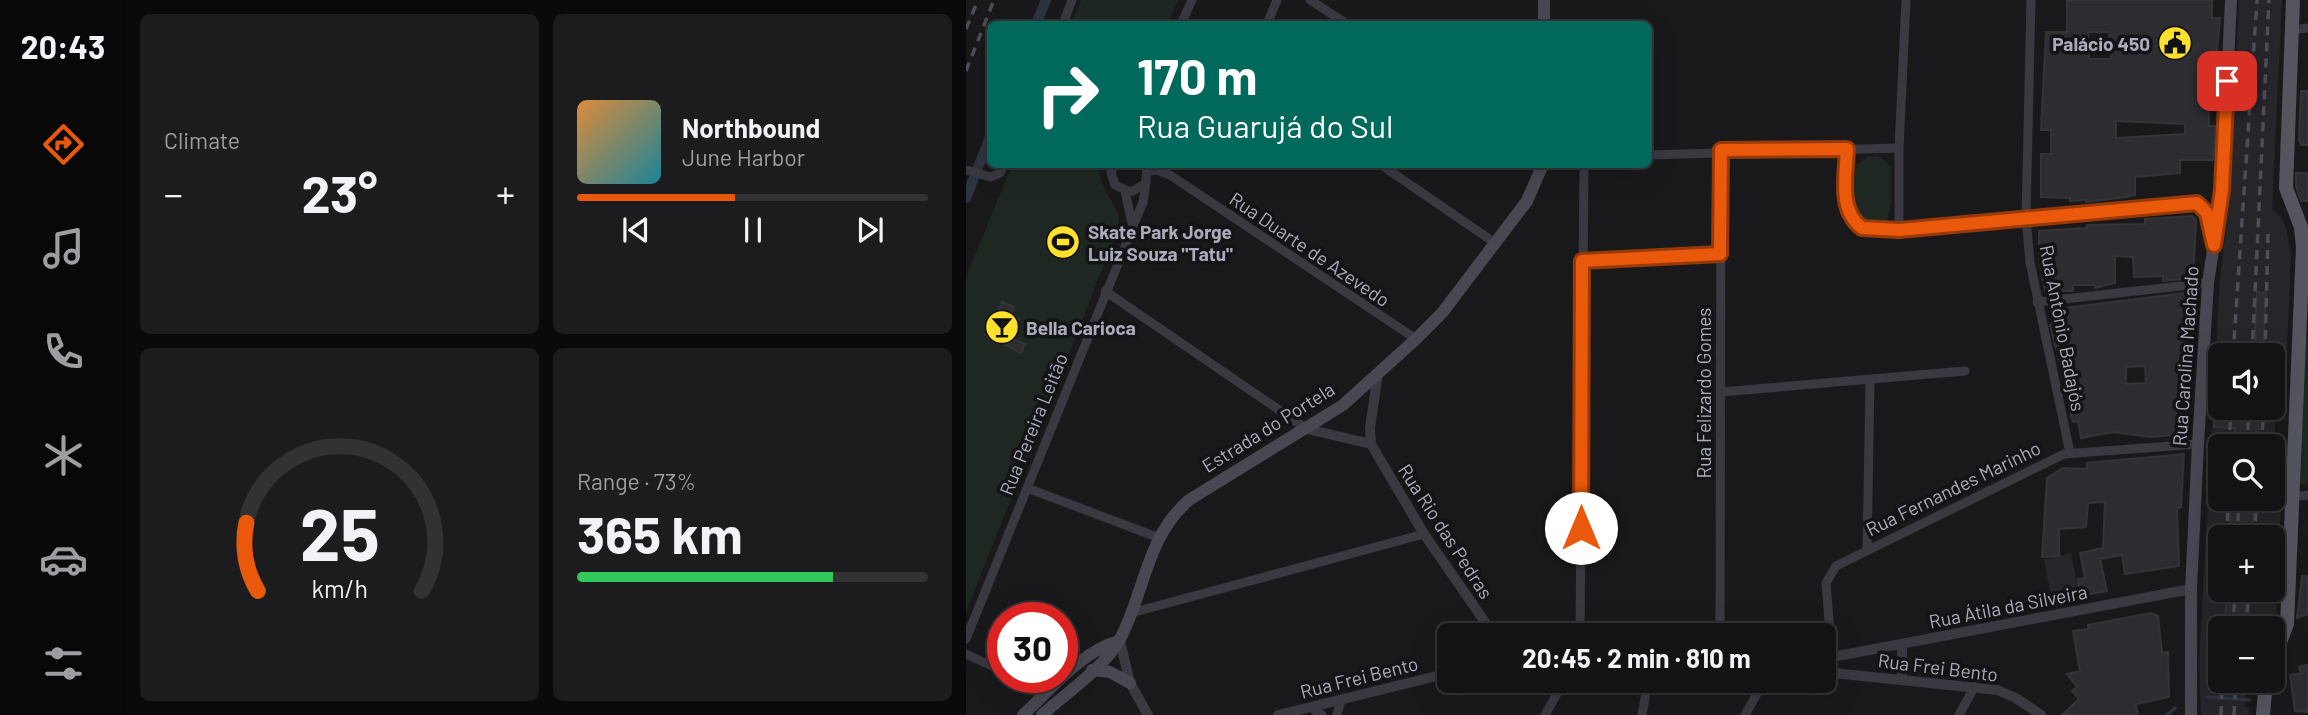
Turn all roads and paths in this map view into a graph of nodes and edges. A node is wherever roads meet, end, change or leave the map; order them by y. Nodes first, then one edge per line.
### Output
1 (1072, 0) edge
2 (1192, 0) edge
3 (1277, 0) edge
4 (1310, 0) edge
5 (1544, 0) edge
6 (1906, 0) edge
7 (2031, 0) edge
8 (2231, 0) edge
9 (2293, 0) edge
10 (1064, 21) edge
11 (1182, 21) edge
12 (1268, 21) edge
13 (1343, 21) edge
14 (1544, 21) edge
15 (2308, 28) edge
16 (2291, 30) junction
17 (1899, 148) junction
18 (1847, 149) junction
19 (1721, 150) junction
20 (1652, 155) edge
21 (1002, 168) edge
22 (1114, 168) edge
23 (1148, 168) edge
24 (1386, 168) edge
25 (1544, 168) edge
26 (1584, 168) edge
27 (966, 170) edge
28 (1146, 183) junction
29 (1125, 191) junction
30 (2301, 211) edge
31 (2026, 218) junction
32 (1132, 223) junction
33 (1899, 230) junction
34 (1494, 243) junction
35 (2214, 245) junction
36 (1720, 254) junction
37 (1582, 261) junction
38 (2208, 283) junction
39 (1105, 291) junction
40 (2037, 302) junction
41 (2303, 327) edge
42 (1416, 339) junction
43 (1965, 371) dead end
44 (1378, 373) junction
45 (1870, 380) junction
46 (1721, 392) junction
47 (1307, 429) junction
48 (1371, 444) junction
49 (2198, 444) junction
50 (2070, 453) junction
51 (1027, 488) junction
52 (2308, 495) edge
53 (2292, 497) junction
54 (1424, 534) junction
55 (1157, 537) junction
56 (1867, 550) junction
57 (2191, 589) junction
58 (1131, 613) junction
59 (1486, 623) edge
60 (1580, 623) edge
61 (1720, 623) edge
62 (1829, 623) edge
63 (2285, 629) edge
64 (966, 639) edge
65 (1119, 641) junction
66 (1902, 644) junction
67 (966, 654) edge
68 (1836, 656) edge
69 (987, 664) edge
70 (1078, 667) edge
71 (1092, 670) junction
72 (1836, 674) edge
73 (1437, 676) edge
74 (1902, 679) junction
75 (1130, 683) junction
76 (1975, 686) junction
77 (1047, 693) edge
78 (1557, 693) edge
79 (1646, 693) edge
80 (1757, 693) edge
81 (2265, 693) edge
82 (1341, 700) junction
83 (1310, 707) junction
84 (1149, 714) edge
85 (1023, 715) edge
86 (1042, 715) edge
87 (1278, 715) edge
88 (1322, 715) edge
89 (1337, 715) edge
90 (1545, 715) edge
91 (1642, 715) edge
92 (1745, 715) edge
93 (1959, 715) edge
94 (2041, 715) edge
95 (2192, 715) edge
96 (2263, 715) edge

1 - 10 street
2 - 11 street
3 - 12 street
4 - 13 street
5 - 14 main road
6 - 17 street
7 - 31 street, Rua Antônio Badajós
8 - 35 main road, Rua Carolina Machado
9 - 16 main road
15 - 16 street
16 - 30 main road
17 - 18 street
17 - 33 street
18 - 19 street
18 - 33 street
19 - 20 street
19 - 36 street, Rua Felizardo Gomes
21 - 27 street
22 - 29 street
23 - 28 street, Rua Pereira Leitão
23 - 42 street, Rua Duarte de Azevedo
24 - 34 street
25 - 34 main road, Estrada do Portela
26 - 37 street
28 - 29 street
28 - 32 street, Rua Pereira Leitão
29 - 32 street
30 - 41 main road
31 - 33 street
31 - 35 street
31 - 40 street, Rua Antônio Badajós
32 - 39 street, Rua Pereira Leitão
34 - 42 main road, Estrada do Portela
35 - 38 main road, Rua Carolina Machado
36 - 37 street
36 - 46 street, Rua Felizardo Gomes
37 - 60 street
38 - 40 street
38 - 49 main road, Rua Carolina Machado
39 - 47 street
39 - 51 street, Rua Pereira Leitão
40 - 50 street, Rua Antônio Badajós
41 - 53 main road
42 - 44 main road, Estrada do Portela
43 - 45 street
44 - 47 main road, Estrada do Portela
44 - 48 street
45 - 46 street
45 - 56 street
46 - 61 street, Rua Felizardo Gomes
47 - 48 street
47 - 55 main road, Estrada do Portela
48 - 54 street, Rua Rio das Pedras
49 - 50 street, Rua Fernandes Marinho
49 - 57 main road, Rua Carolina Machado
50 - 56 street, Rua Fernandes Marinho
51 - 55 street
51 - 64 street, Rua Pereira Leitão
52 - 53 street
53 - 63 main road
54 - 58 street
54 - 59 street, Rua Rio das Pedras
55 - 58 main road, Estrada do Portela
56 - 62 street, Rua Fernandes Marinho
57 - 66 street, Rua Átila da Silveira
57 - 95 main road, Rua Carolina Machado
58 - 65 main road, Estrada do Portela
65 - 70 main road
65 - 71 main road, Estrada do Portela
65 - 75 street
66 - 68 street, Rua Átila da Silveira
66 - 74 street
67 - 69 street
71 - 75 main road
71 - 86 main road, Estrada do Portela
72 - 74 street, Rua Frei Bento
73 - 82 street, Rua Frei Bento
74 - 76 street, Rua Frei Bento
75 - 84 street
76 - 93 street
76 - 94 street, Rua Frei Bento
77 - 85 main road
78 - 90 street
79 - 91 street
80 - 92 street
81 - 96 main road
82 - 83 street, Rua Frei Bento
82 - 89 street
83 - 87 street, Rua Frei Bento
83 - 88 street

